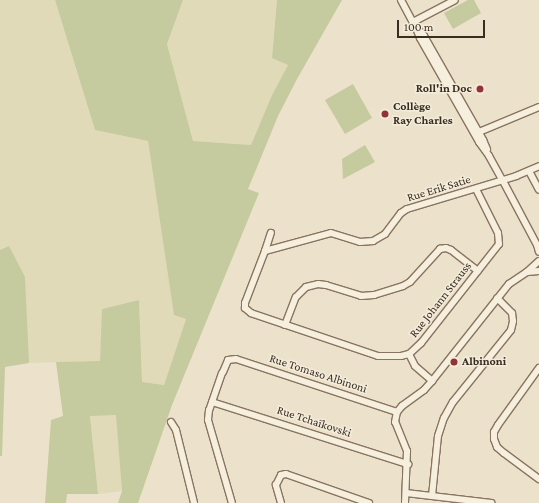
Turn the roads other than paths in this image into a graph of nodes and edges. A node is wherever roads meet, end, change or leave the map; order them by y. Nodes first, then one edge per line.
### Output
1 (401, 0) edge
2 (455, 0) edge
3 (415, 25) junction
4 (539, 107) edge
5 (479, 132) junction
6 (489, 156) junction
7 (539, 166) edge
8 (529, 171) junction
9 (503, 180) junction
10 (476, 189) junction
11 (539, 190) edge
12 (271, 233) dead end
13 (538, 248) edge
14 (265, 251) junction
15 (539, 263) edge
16 (478, 271) junction
17 (539, 271) edge
18 (527, 272) junction
19 (497, 298) junction
20 (286, 325) junction
21 (409, 354) junction
22 (539, 368) edge
23 (432, 381) junction
24 (212, 402) junction
25 (397, 412) junction
26 (171, 422) dead end
27 (408, 464) junction
28 (539, 478) edge
29 (406, 494) junction
30 (432, 496) junction
31 (194, 503) edge
32 (232, 503) edge
33 (281, 503) edge
34 (369, 503) edge
35 (405, 503) edge
36 (491, 503) edge

1 - 3 street
2 - 3 street
3 - 5 street
3 - 6 street
4 - 5 street
5 - 6 street
6 - 9 street
7 - 8 street, Rue Erik Satie
8 - 9 street, Rue Erik Satie
8 - 11 street
9 - 10 street, Rue Erik Satie
9 - 13 street
10 - 14 street, Rue Erik Satie
10 - 16 street, Rue Johann Strauss
12 - 14 street
14 - 20 street, Rue Johann Strauss
15 - 18 street
16 - 20 street
16 - 21 street, Rue Johann Strauss
17 - 18 street
18 - 19 street
19 - 23 street
19 - 30 street
20 - 21 street, Rue Johann Strauss
21 - 23 street
22 - 28 street
23 - 25 street
24 - 25 street, Rue Tomaso Albinoni
24 - 27 street, Rue Tchaïkovski
24 - 32 street
25 - 27 street
26 - 31 street
27 - 29 street
29 - 30 street
29 - 35 street
30 - 36 street
33 - 34 street

